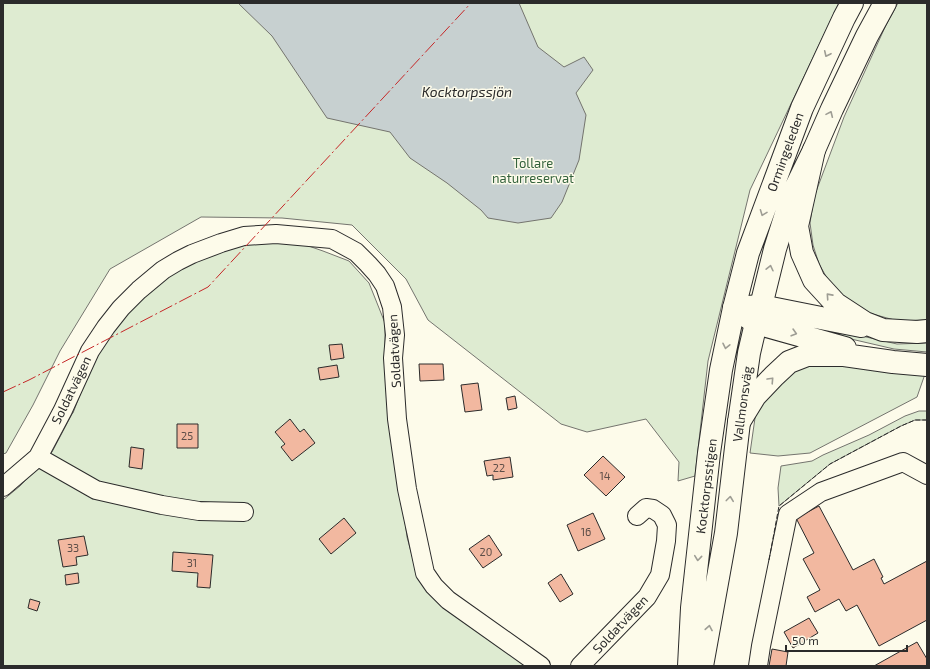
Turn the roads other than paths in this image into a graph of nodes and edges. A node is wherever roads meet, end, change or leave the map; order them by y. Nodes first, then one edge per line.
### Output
1 (885, 3) edge
2 (848, 11) edge
3 (814, 150) junction
4 (734, 308) junction
5 (759, 314) junction
6 (884, 330) junction
7 (927, 331) edge
8 (893, 362) junction
9 (927, 365) edge
10 (739, 422) junction
11 (38, 457) junction
12 (927, 475) edge
13 (3, 487) edge
14 (244, 512) dead end
15 (637, 516) dead end
16 (541, 666) edge
17 (580, 666) edge
18 (689, 666) edge
19 (702, 666) edge
20 (758, 666) edge

3 -> 1 main road, Ormingeleden
2 -> 4 main road, Ormingeleden
5 -> 3 main road, Vallmonsväg
6 -> 3 main road
4 - 5 main road
4 -> 18 main road, Kocktorpsstigen
5 - 6 main road
5 -> 8 main road
5 - 10 main road, Vallmonsväg
6 - 7 main road
8 - 9 main road
10 -> 8 main road
19 -> 10 main road, Vallmonsväg
11 - 13 street, Soldatvägen
11 - 14 street
11 - 16 street, Soldatvägen
12 - 20 street
15 - 17 street, Soldatvägen

